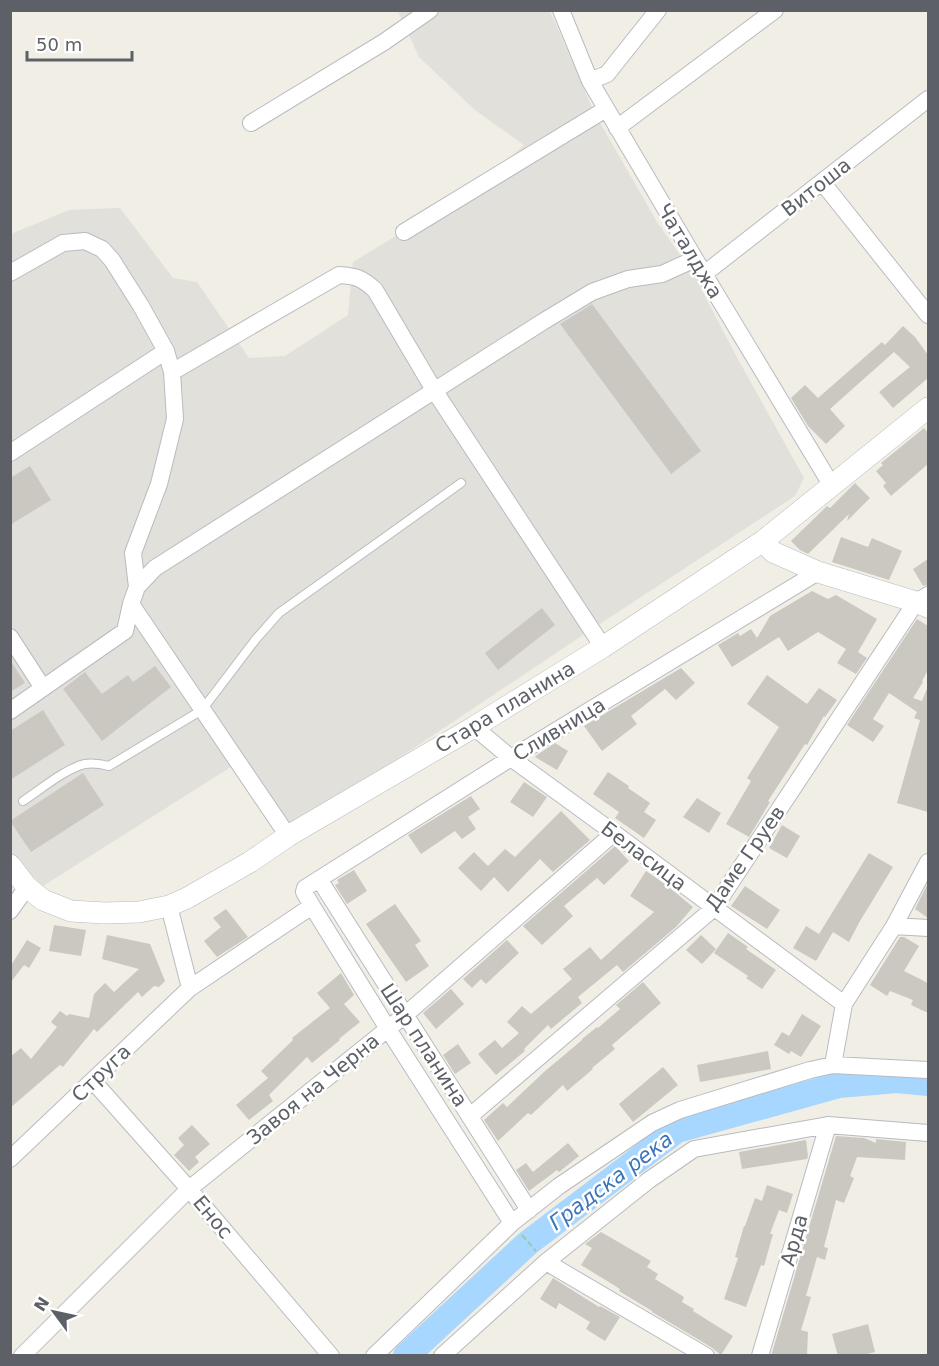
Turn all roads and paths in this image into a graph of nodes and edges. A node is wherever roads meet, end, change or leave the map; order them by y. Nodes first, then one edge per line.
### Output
1 (430, 10) edge
2 (561, 10) edge
3 (658, 10) edge
4 (775, 10) edge
5 (590, 81) junction
6 (928, 99) edge
7 (606, 109) junction
8 (251, 123) dead end
9 (617, 128) junction
10 (822, 182) junction
11 (404, 232) dead end
12 (695, 259) junction
13 (10, 273) edge
14 (704, 274) junction
15 (928, 315) edge
16 (166, 351) junction
17 (172, 372) junction
18 (434, 390) junction
19 (928, 408) edge
20 (10, 453) edge
21 (461, 483) dead end
22 (832, 486) junction
23 (763, 541) junction
24 (818, 572) junction
25 (137, 587) junction
26 (924, 601) edge
27 (131, 604) junction
28 (10, 637) edge
29 (603, 647) junction
30 (43, 688) junction
31 (202, 710) junction
32 (10, 711) edge
33 (474, 727) junction
34 (511, 758) junction
35 (23, 801) dead end
36 (614, 833) junction
37 (288, 836) junction
38 (928, 862) edge
39 (10, 865) edge
40 (319, 879) junction
41 (35, 893) junction
42 (308, 899) junction
43 (169, 906) junction
44 (714, 908) junction
45 (10, 911) edge
46 (894, 926) junction
47 (928, 928) edge
48 (190, 988) junction
49 (844, 1004) junction
50 (405, 1015) junction
51 (388, 1029) junction
52 (833, 1065) junction
53 (928, 1070) edge
54 (93, 1081) junction
55 (470, 1116) junction
56 (828, 1125) junction
57 (928, 1133) edge
58 (10, 1159) edge
59 (189, 1189) junction
60 (529, 1210) junction
61 (512, 1223) junction
62 (546, 1262) junction
63 (22, 1356) edge
64 (331, 1356) edge
65 (374, 1356) edge
66 (442, 1356) edge
67 (705, 1356) edge
68 (760, 1356) edge

1 - 8 street
2 - 5 street, Чаталджа
3 - 5 street
4 - 9 street
5 - 7 street, Чаталджа
6 - 10 street, Витоша
7 - 9 street, Чаталджа
7 - 11 street
9 - 12 street, Чаталджа
10 - 14 street, Витоша
10 - 15 street
12 - 14 street, Чаталджа
12 - 18 street
13 - 16 street
14 - 22 street, Чаталджа
16 - 17 street
16 - 20 street
17 - 18 street
17 - 25 street
18 - 25 street
18 - 29 street
19 - 22 street, Стара планина
21 - 31 lane
22 - 23 street, Стара планина
23 - 24 street
23 - 29 street, Стара планина
24 - 26 street
24 - 34 street, Сливница
25 - 27 street
26 - 44 street, Даме Груев
27 - 30 street
27 - 31 street
28 - 30 street
29 - 33 street, Стара планина
30 - 32 street
31 - 35 lane
31 - 37 street
33 - 34 street, Беласица
33 - 37 street, Стара планина
34 - 36 street, Беласица
34 - 40 street, Сливница
36 - 44 street, Беласица
36 - 50 street, Завоя на Черна
37 - 43 street, Стара планина
38 - 46 street
39 - 41 street
40 - 42 street, Сливница
40 - 50 street, Шар планина
41 - 43 street, Стара планина
41 - 45 street
42 - 48 street, Струга
42 - 51 street, Шар планина
43 - 48 street
44 - 49 street, Беласица
44 - 55 street, Даме Груев
46 - 47 street
46 - 49 street
48 - 54 street, Струга
49 - 52 street
50 - 51 street, Завоя на Черна
50 - 55 street, Шар планина
51 - 59 street, Завоя на Черна
51 - 61 street, Шар планина
52 - 53 street
52 - 60 street
54 - 58 street, Струга
54 - 59 street, Енос
55 - 60 street, Шар планина
56 - 57 street
56 - 62 street
56 - 68 street, Арда
59 - 63 street, Завоя на Черна
59 - 64 street, Енос
60 - 61 street
61 - 62 path
61 - 65 street
62 - 66 street
62 - 67 street

